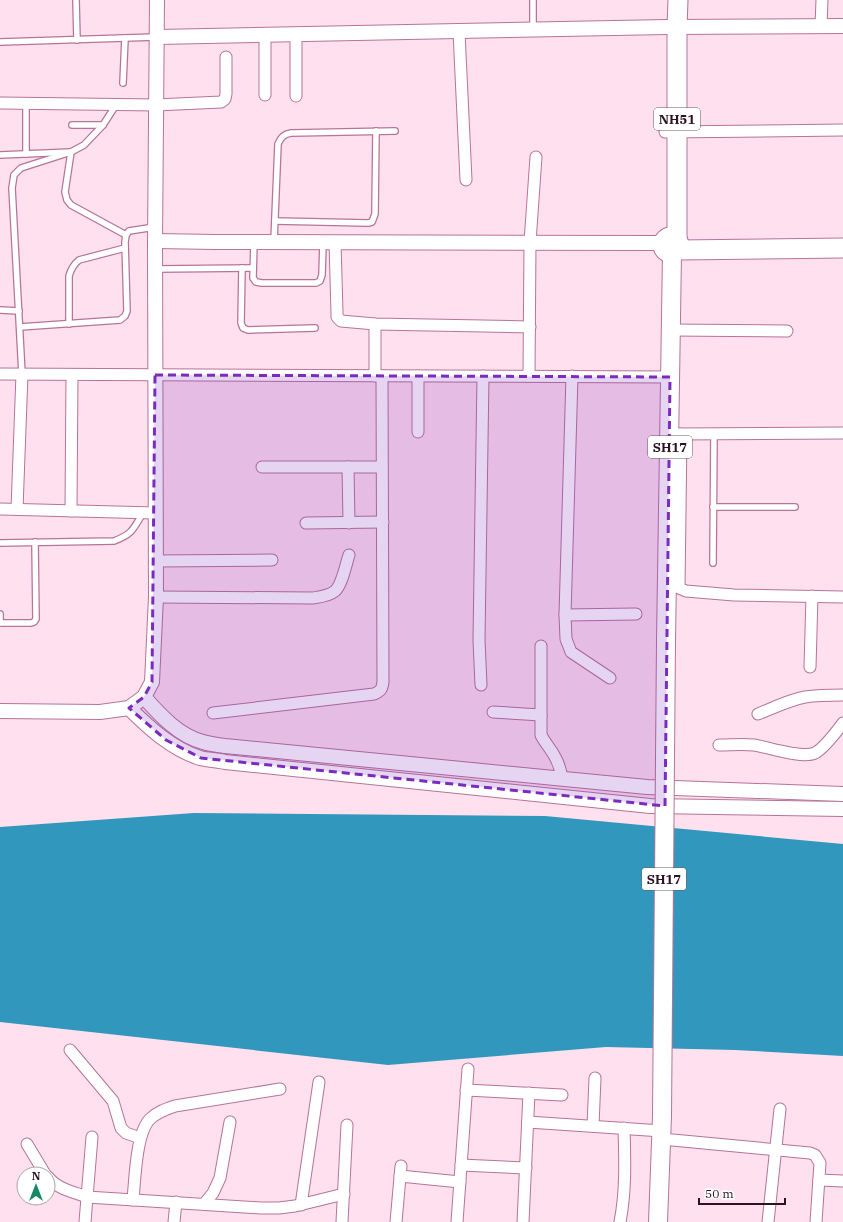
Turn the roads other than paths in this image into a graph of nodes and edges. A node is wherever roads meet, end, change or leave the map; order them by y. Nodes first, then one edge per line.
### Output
1 (76, 0) edge
2 (157, 0) edge
3 (533, 0) edge
4 (667, 0) edge
5 (678, 0) edge
6 (822, 0) edge
7 (821, 26) junction
8 (843, 26) edge
9 (672, 27) junction
10 (533, 30) junction
11 (459, 32) junction
12 (265, 35) junction
13 (296, 35) junction
14 (157, 37) junction
15 (125, 38) junction
16 (77, 40) junction
17 (0, 42) edge
18 (226, 57) dead end
19 (123, 83) dead end
20 (266, 95) dead end
21 (296, 96) dead end
22 (0, 103) edge
23 (26, 104) junction
24 (117, 104) junction
25 (156, 105) junction
26 (72, 125) dead end
27 (103, 125) junction
28 (843, 130) edge
29 (376, 131) junction
30 (395, 131) dead end
31 (671, 132) junction
32 (72, 152) junction
33 (26, 154) junction
34 (0, 155) edge
35 (536, 157) dead end
36 (466, 180) dead end
37 (275, 221) junction
38 (156, 226) junction
39 (126, 235) junction
40 (843, 236) edge
41 (155, 241) junction
42 (274, 241) junction
43 (254, 242) junction
44 (329, 242) junction
45 (530, 242) junction
46 (673, 244) junction
47 (125, 248) junction
48 (843, 248) edge
49 (242, 268) junction
50 (253, 268) junction
51 (156, 269) junction
52 (0, 310) edge
53 (19, 311) junction
54 (69, 324) junction
55 (375, 324) junction
56 (20, 327) junction
57 (530, 327) junction
58 (315, 328) dead end
59 (671, 330) junction
60 (787, 331) dead end
61 (0, 374) edge
62 (22, 374) junction
63 (72, 375) junction
64 (155, 375) junction
65 (378, 376) junction
66 (418, 376) junction
67 (483, 376) junction
68 (529, 376) junction
69 (572, 376) junction
70 (670, 377) junction
71 (418, 432) dead end
72 (843, 433) edge
73 (675, 434) junction
74 (714, 434) junction
75 (262, 467) dead end
76 (348, 467) junction
77 (382, 467) junction
78 (713, 507) junction
79 (795, 507) dead end
80 (0, 509) edge
81 (18, 510) junction
82 (71, 511) junction
83 (149, 513) junction
84 (383, 522) junction
85 (306, 523) dead end
86 (349, 523) junction
87 (36, 542) junction
88 (0, 543) edge
89 (349, 555) dead end
90 (272, 560) dead end
91 (155, 561) junction
92 (713, 563) dead end
93 (812, 596) junction
94 (843, 596) edge
95 (156, 597) junction
96 (0, 614) edge
97 (636, 614) dead end
98 (565, 616) junction
99 (0, 624) edge
100 (541, 646) dead end
101 (810, 667) dead end
102 (610, 678) dead end
103 (481, 685) dead end
104 (843, 695) edge
105 (144, 697) junction
106 (129, 708) junction
107 (0, 711) edge
108 (493, 712) dead end
109 (212, 713) dead end
110 (758, 714) dead end
111 (541, 715) junction
112 (843, 724) edge
113 (719, 745) dead end
114 (562, 779) junction
115 (843, 794) edge
116 (843, 809) edge
117 (70, 1050) dead end
118 (468, 1070) dead end
119 (595, 1078) dead end
120 (319, 1082) dead end
121 (280, 1089) dead end
122 (466, 1090) junction
123 (529, 1093) junction
124 (562, 1095) dead end
125 (780, 1109) dead end
126 (230, 1122) dead end
127 (528, 1122) junction
128 (347, 1125) dead end
129 (593, 1126) junction
130 (624, 1128) junction
131 (662, 1129) junction
132 (92, 1137) dead end
133 (140, 1138) junction
134 (27, 1144) dead end
135 (776, 1150) junction
136 (461, 1165) junction
137 (40, 1166) edge
138 (526, 1168) junction
139 (819, 1180) junction
140 (843, 1181) edge
141 (460, 1182) junction
142 (56, 1184) edge
143 (344, 1194) junction
144 (87, 1197) junction
145 (133, 1200) junction
146 (176, 1202) junction
147 (204, 1204) junction
148 (301, 1205) junction
149 (85, 1222) edge
150 (174, 1222) edge
151 (342, 1222) edge
152 (396, 1222) edge
153 (457, 1222) edge
154 (524, 1222) edge
155 (620, 1222) edge
156 (658, 1222) edge
157 (768, 1222) edge
158 (816, 1222) edge

1 - 16 lane
2 - 14 street
3 - 10 lane
4 - 9 highway, NH51
5 - 9 highway, NH51
6 - 7 street
7 - 8 street
7 - 9 street
9 - 10 street
9 - 31 highway, NH51
10 - 11 street
11 - 13 street
11 - 36 street
12 - 13 street
12 - 14 street
12 - 20 street
13 - 21 street
14 - 15 lane
14 - 25 street
15 - 16 lane
15 - 19 lane
16 - 17 lane
18 - 25 street
22 - 23 street
23 - 24 street
23 - 33 lane
24 - 25 street
24 - 27 lane
25 - 38 street
26 - 27 lane
27 - 32 lane
28 - 31 street
29 - 30 lane
29 - 37 lane
29 - 37 lane
31 - 46 highway, NH51
32 - 33 lane
32 - 39 lane
32 - 53 lane
33 - 34 lane
35 - 45 street
37 - 42 lane
38 - 39 lane
38 - 41 street
39 - 47 lane
40 - 46 highway
41 - 43 street
41 - 51 street
42 - 43 street
42 - 44 street
43 - 50 lane
44 - 45 street
44 - 50 lane
44 - 55 street
45 - 46 street
45 - 57 street
46 - 48 highway
46 - 59 main road, SH17
47 - 54 lane
47 - 54 lane
49 - 50 lane
49 - 51 lane
49 - 58 lane
51 - 64 street
52 - 53 lane
53 - 56 lane
54 - 56 lane
55 - 57 street
55 - 65 street
56 - 62 lane
57 - 68 street
59 - 60 street
59 - 70 main road, SH17
61 - 62 street
62 - 63 street
62 - 81 street
63 - 64 street
63 - 82 street
64 - 65 street
64 - 83 street
65 - 66 street
65 - 77 street
66 - 67 street
66 - 71 street
67 - 68 street
67 - 103 street
68 - 69 street
69 - 70 street
69 - 98 street
70 - 73 main road, SH17
72 - 74 street
73 - 74 street
73 - 93 street
73 - 131 main road, SH17, bridge
74 - 78 lane
75 - 76 street
76 - 77 street
76 - 86 street
77 - 84 street
78 - 79 lane
78 - 92 lane
80 - 81 street
81 - 82 street
82 - 83 street
83 - 87 lane
83 - 91 street
84 - 86 street
84 - 109 street
85 - 86 street
87 - 88 lane
87 - 99 lane
89 - 95 street
90 - 91 street
91 - 95 street
93 - 94 street
93 - 101 street
95 - 105 street
96 - 99 lane
97 - 98 street
98 - 102 street
100 - 111 street
104 - 110 street
105 - 106 street
105 - 114 street
106 - 107 street
106 - 116 street
108 - 111 street
111 - 114 street
112 - 113 street
114 - 115 street
117 - 133 street
118 - 122 street
119 - 129 street
120 - 148 street
121 - 133 street
122 - 123 street
122 - 136 street
123 - 124 street
123 - 127 street
125 - 135 street
126 - 147 street
127 - 129 street
127 - 138 street
128 - 143 street
129 - 130 street
130 - 131 street
130 - 155 street
131 - 135 street
131 - 156 main road, SH17
132 - 144 street
133 - 145 street
134 - 137 street
135 - 139 street
135 - 157 street
136 - 138 street
136 - 141 street
138 - 154 street
139 - 140 street
139 - 158 street
141 - 152 street
141 - 153 street
142 - 144 street
143 - 148 street
143 - 151 street
144 - 145 street
144 - 149 street
145 - 146 street
146 - 147 street
146 - 150 street
147 - 148 street

